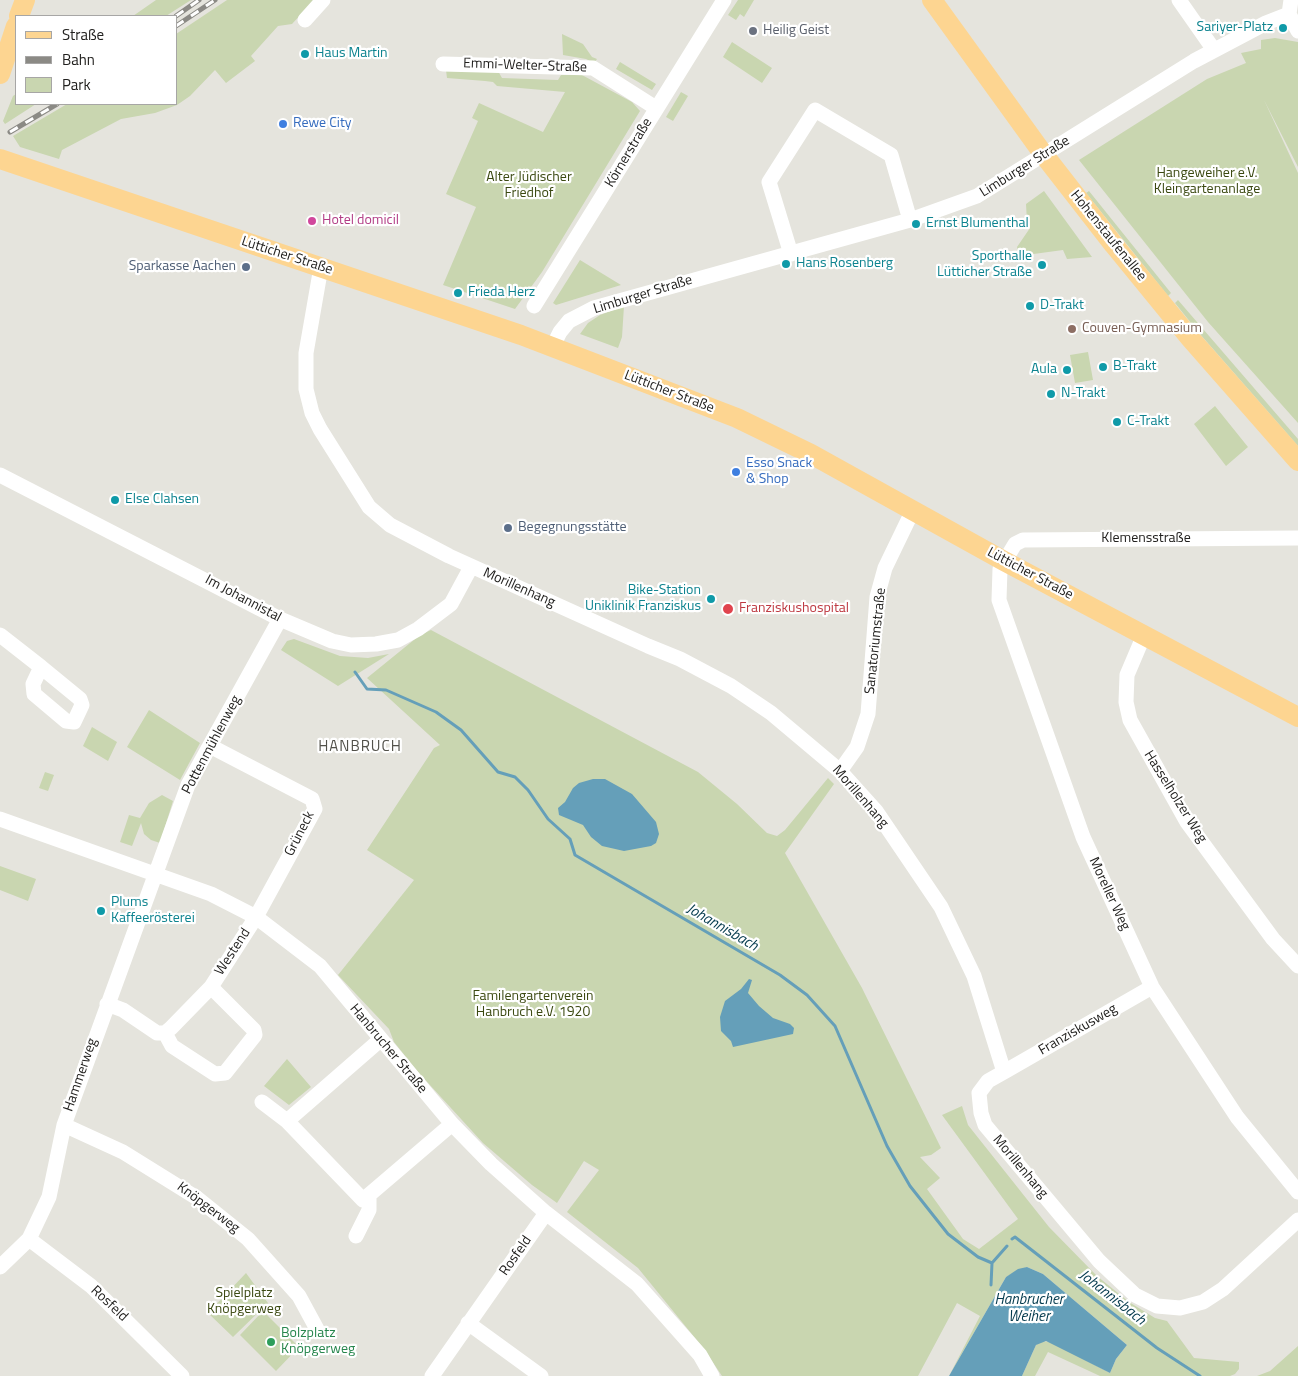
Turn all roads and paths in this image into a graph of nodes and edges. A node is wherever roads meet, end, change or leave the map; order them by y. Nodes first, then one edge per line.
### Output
1 (25, 0) edge
2 (323, 0) edge
3 (724, 0) edge
4 (932, 0) edge
5 (1179, 0) edge
6 (1290, 7) edge
7 (19, 15) edge
8 (305, 20) dead end
9 (15, 29) edge
10 (1298, 31) edge
11 (1214, 50) junction
12 (442, 64) dead end
13 (0, 74) edge
14 (656, 108) junction
15 (1044, 155) junction
16 (0, 159) edge
17 (910, 220) junction
18 (791, 254) junction
19 (321, 267) junction
20 (534, 306) dead end
21 (552, 348) junction
22 (1298, 461) edge
23 (0, 475) edge
24 (913, 510) junction
25 (1298, 538) edge
26 (1004, 561) junction
27 (471, 567) junction
28 (280, 619) junction
29 (0, 635) edge
30 (1144, 635) junction
31 (41, 667) dead end
32 (1298, 717) edge
33 (210, 746) junction
34 (840, 771) junction
35 (0, 819) edge
36 (156, 875) junction
37 (256, 917) junction
38 (1298, 966) edge
39 (211, 987) junction
40 (1152, 987) junction
41 (107, 1004) junction
42 (165, 1033) junction
43 (380, 1040) junction
44 (1004, 1072) junction
45 (262, 1102) dead end
46 (287, 1121) junction
47 (452, 1124) junction
48 (64, 1125) junction
49 (1298, 1192) edge
50 (369, 1196) junction
51 (546, 1213) junction
52 (1298, 1220) edge
53 (356, 1236) dead end
54 (29, 1239) junction
55 (0, 1267) edge
56 (468, 1323) junction
57 (318, 1331) dead end
58 (182, 1376) edge
59 (432, 1376) edge
60 (540, 1376) edge
61 (712, 1376) edge

1 - 7 main road
2 - 8 street
3 - 14 street, Körnerstraße
4 - 15 main road, Hohenstaufenallee
5 - 11 street
6 - 10 street
6 - 11 street, Limburger Straße
9 - 13 main road
11 - 15 street, Limburger Straße
12 - 14 street, Emmi-Welter-Straße
14 - 20 street, Körnerstraße
15 - 17 street, Limburger Straße
15 - 22 main road, Hohenstaufenallee
16 - 19 main road, Lütticher Straße
17 - 18 street, Limburger Straße
17 - 18 street
18 - 21 street, Limburger Straße
19 - 21 main road, Lütticher Straße
19 - 27 street, Morillenhang
21 - 24 main road, Lütticher Straße
23 - 28 street, Im Johannistal
24 - 26 main road, Lütticher Straße
24 - 34 street, Sanatoriumstraße
25 - 26 street, Klemensstraße
26 - 30 main road, Lütticher Straße
26 - 40 street, Moreller Weg
27 - 28 street, Im Johannistal
27 - 34 street, Morillenhang
28 - 33 street, Pottenmühlenweg
29 - 31 street
30 - 32 main road, Lütticher Straße
30 - 38 street, Hasselholzer Weg
33 - 36 street, Pottenmühlenweg
33 - 37 street, Grüneck
34 - 44 street, Morillenhang
35 - 36 street, Hanbrucher Straße
36 - 37 street, Hanbrucher Straße
36 - 41 street, Hammerweg
37 - 39 street, Westend
37 - 43 street, Hanbrucher Straße
39 - 42 street, Westend
39 - 42 street, Westend
40 - 44 street, Franziskusweg
40 - 49 street, Moreller Weg
41 - 42 street, Westend
41 - 48 street, Hammerweg
43 - 46 street
43 - 47 street, Hanbrucher Straße
44 - 52 street, Morillenhang
45 - 46 street
46 - 50 street
47 - 50 street
47 - 51 street, Hanbrucher Straße
48 - 54 street, Hammerweg
48 - 57 street, Knöpgerweg
50 - 53 street
51 - 56 street, Rosfeld
51 - 61 street, Hanbrucher Straße
54 - 55 street, Hammerweg
54 - 58 street, Rosfeld
56 - 59 street, Rosfeld
56 - 60 street

